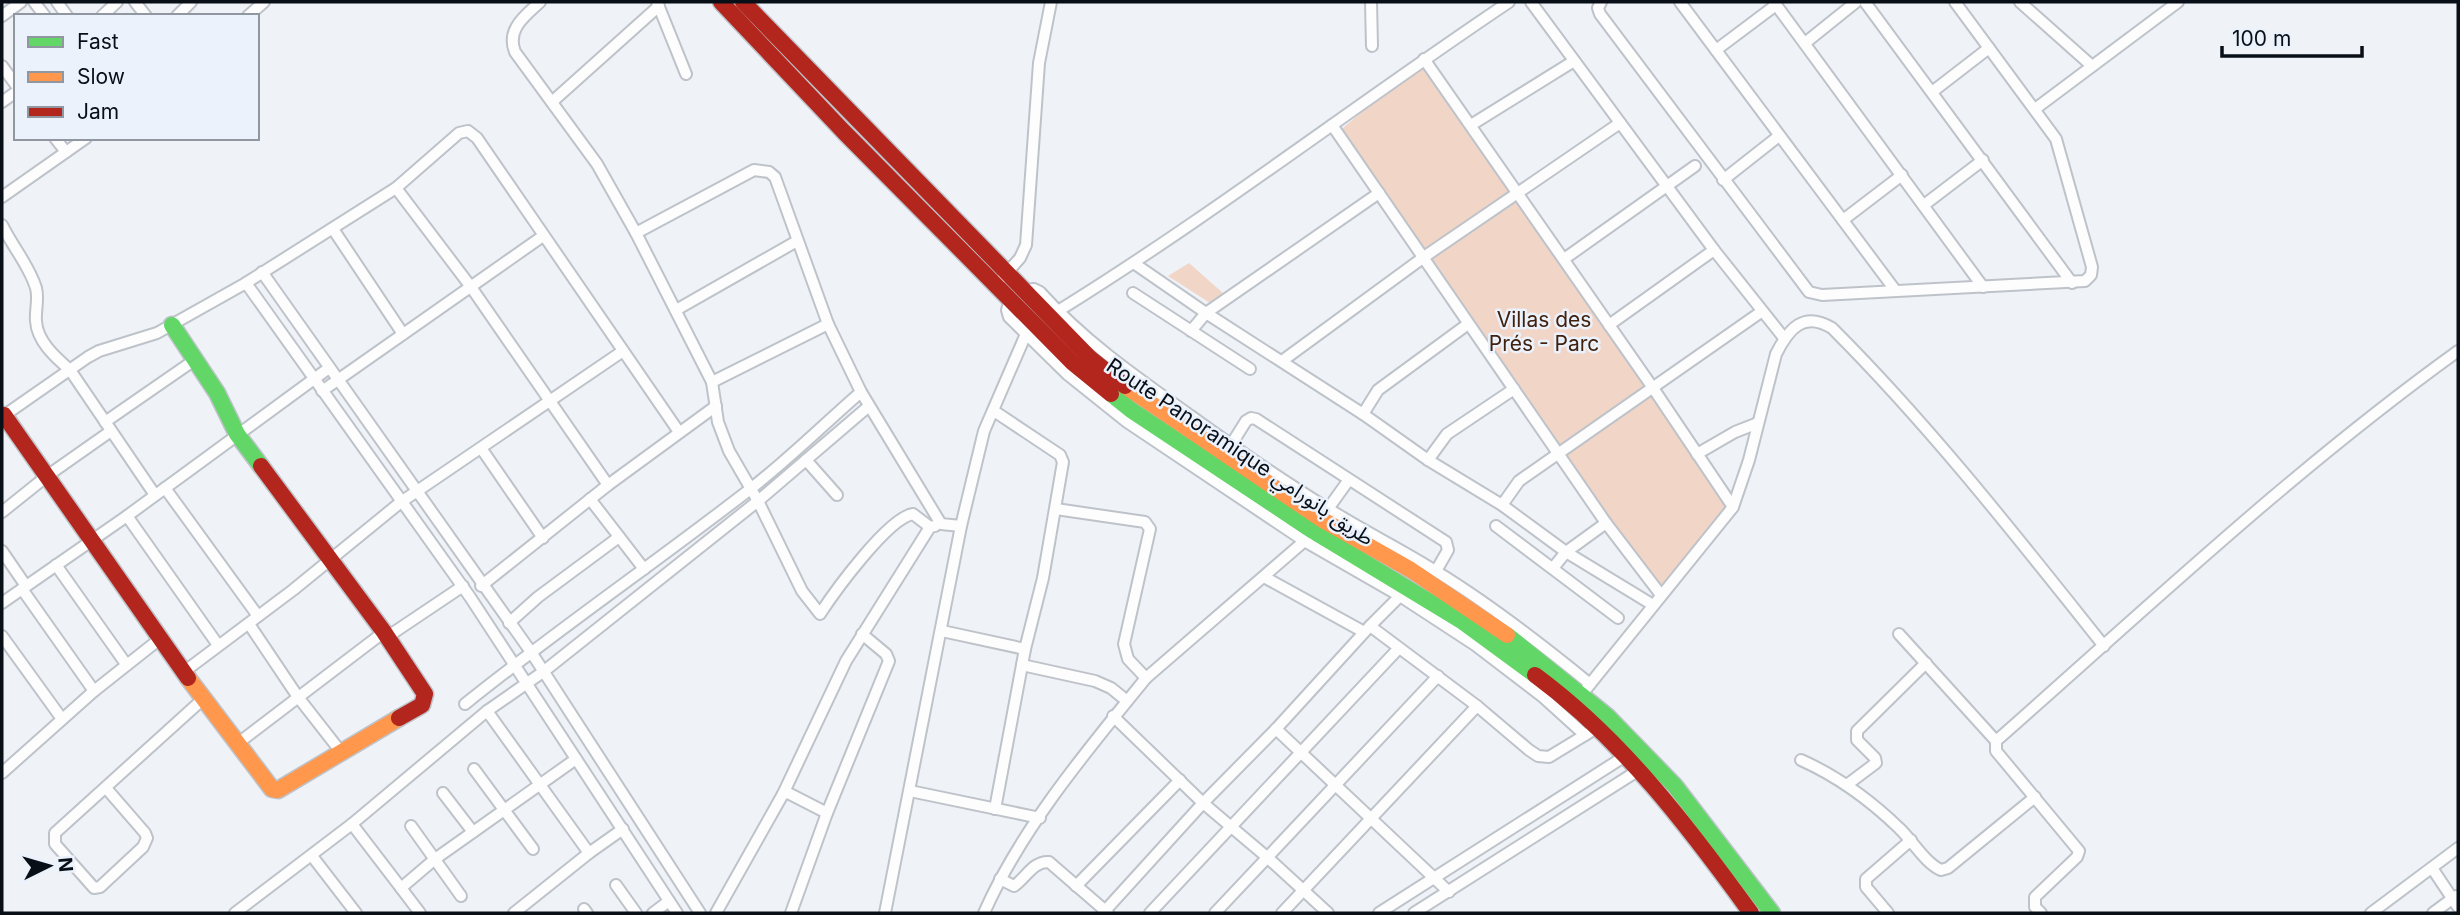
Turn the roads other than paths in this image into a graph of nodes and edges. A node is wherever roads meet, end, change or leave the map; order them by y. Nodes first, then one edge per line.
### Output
1 (21, 2) edge
2 (117, 2) edge
3 (264, 2) edge
4 (540, 2) edge
5 (721, 2) edge
6 (743, 2) edge
7 (1051, 2) edge
8 (1371, 2) edge
9 (1509, 2) edge
10 (1531, 2) edge
11 (1601, 2) edge
12 (1680, 2) edge
13 (1856, 2) edge
14 (1865, 2) edge
15 (1955, 2) edge
16 (2020, 2) edge
17 (2178, 2) edge
18 (1775, 3) edge
19 (658, 4) edge
20 (104, 14) edge
21 (250, 14) edge
22 (2, 16) edge
23 (1805, 43) junction
24 (1372, 46) dead end
25 (1989, 48) junction
26 (1716, 50) junction
27 (1424, 59) junction
28 (1574, 61) junction
29 (2, 66) edge
30 (2092, 66) junction
31 (686, 74) dead end
32 (14, 82) edge
33 (1932, 92) junction
34 (553, 101) junction
35 (2035, 109) junction
36 (1620, 123) junction
37 (1332, 125) junction
38 (1471, 125) junction
39 (1779, 136) junction
40 (57, 140) edge
41 (83, 140) edge
42 (66, 152) junction
43 (1983, 160) junction
44 (1695, 166) dead end
45 (1902, 175) junction
46 (1723, 180) junction
47 (1667, 186) junction
48 (396, 188) junction
49 (1380, 193) junction
50 (1517, 193) junction
51 (2, 197) edge
52 (1924, 205) junction
53 (1843, 220) junction
54 (2, 225) edge
55 (333, 229) junction
56 (636, 233) junction
57 (543, 236) junction
58 (797, 240) junction
59 (1714, 250) junction
60 (1424, 257) junction
61 (1564, 260) junction
62 (1135, 264) junction
63 (262, 272) junction
64 (1000, 279) junction
65 (2072, 282) junction
66 (246, 283) junction
67 (471, 287) junction
68 (1983, 287) junction
69 (1895, 290) junction
70 (1133, 293) dead end
71 (1016, 296) junction
72 (676, 310) junction
73 (1058, 311) junction
74 (1761, 312) junction
75 (1206, 313) junction
76 (828, 324) junction
77 (1468, 324) junction
78 (172, 325) junction
79 (1609, 325) junction
80 (1191, 331) junction
81 (403, 334) junction
82 (1026, 334) junction
83 (1784, 338) junction
84 (623, 351) junction
85 (2458, 351) edge
86 (196, 359) junction
87 (1282, 361) junction
88 (329, 368) junction
89 (1250, 369) dead end
90 (69, 370) junction
91 (314, 379) junction
92 (337, 380) junction
93 (712, 382) junction
94 (1653, 388) junction
95 (1514, 389) junction
96 (322, 391) junction
97 (861, 392) junction
98 (549, 401) junction
99 (716, 405) junction
100 (869, 407) junction
101 (993, 411) junction
102 (1363, 414) junction
103 (3, 416) edge
104 (1758, 423) junction
105 (108, 427) junction
106 (679, 432) junction
107 (237, 434) junction
108 (1231, 445) junction
109 (481, 447) junction
110 (1558, 453) junction
111 (1698, 454) junction
112 (806, 460) junction
113 (1428, 460) junction
114 (47, 476) junction
115 (1348, 481) junction
116 (608, 485) junction
117 (751, 488) junction
118 (417, 491) junction
119 (160, 492) junction
120 (837, 495) dead end
121 (590, 499) junction
122 (758, 501) junction
123 (401, 502) junction
124 (1502, 505) junction
125 (1733, 507) junction
126 (1056, 509) junction
127 (2, 512) edge
128 (127, 516) junction
129 (1606, 523) junction
130 (1317, 525) junction
131 (936, 526) junction
132 (961, 526) junction
133 (1496, 526) dead end
134 (619, 537) junction
135 (543, 538) junction
136 (92, 540) junction
137 (2, 551) edge
138 (1566, 552) junction
139 (331, 561) junction
140 (56, 565) junction
141 (1553, 568) junction
142 (644, 569) junction
143 (1436, 571) junction
144 (1264, 577) junction
145 (1652, 583) junction
146 (463, 586) junction
147 (481, 586) junction
148 (24, 587) junction
149 (1661, 595) junction
150 (1400, 596) junction
151 (1640, 597) junction
152 (2, 603) edge
153 (1653, 605) junction
154 (258, 616) junction
155 (1618, 618) dead end
156 (509, 623) junction
157 (249, 624) junction
158 (1367, 629) junction
159 (942, 631) junction
160 (1899, 634) dead end
161 (386, 635) junction
162 (862, 635) junction
163 (2, 636) edge
164 (161, 638) junction
165 (218, 645) junction
166 (2104, 646) junction
167 (1399, 648) junction
168 (1025, 649) junction
169 (531, 652) junction
170 (1926, 663) junction
171 (126, 664) junction
172 (515, 664) junction
173 (1022, 665) junction
174 (184, 671) junction
175 (543, 672) junction
176 (1438, 676) junction
177 (1146, 678) junction
178 (526, 683) junction
179 (1586, 689) junction
180 (94, 691) junction
181 (299, 697) junction
182 (204, 699) junction
183 (1128, 701) junction
184 (465, 704) dead end
185 (1477, 706) junction
186 (487, 711) junction
187 (1113, 716) junction
188 (62, 719) junction
189 (1276, 729) junction
190 (1591, 732) junction
191 (1996, 741) junction
192 (237, 744) junction
193 (341, 752) junction
194 (1300, 752) junction
195 (1632, 752) junction
196 (576, 758) junction
197 (1801, 760) dead end
198 (1645, 766) junction
199 (474, 769) dead end
200 (2, 773) edge
201 (1180, 780) junction
202 (541, 784) junction
203 (1848, 784) junction
204 (1336, 785) junction
205 (106, 788) junction
206 (910, 791) junction
207 (443, 793) dead end
208 (783, 794) junction
209 (2035, 797) junction
210 (1203, 803) junction
211 (504, 809) junction
212 (995, 809) junction
213 (827, 813) junction
214 (1040, 818) junction
215 (1371, 818) junction
216 (352, 824) junction
217 (411, 826) dead end
218 (1232, 826) junction
219 (623, 830) junction
220 (472, 832) junction
221 (1911, 840) junction
222 (2458, 848) edge
223 (534, 849) dead end
224 (589, 853) junction
225 (312, 856) junction
226 (1268, 858) junction
227 (435, 859) junction
228 (2432, 868) junction
229 (1434, 877) junction
230 (1000, 879) junction
231 (616, 885) dead end
232 (1076, 886) junction
233 (401, 888) junction
234 (1304, 891) junction
235 (1449, 892) junction
236 (461, 896) dead end
237 (2456, 900) edge
238 (669, 901) junction
239 (1105, 912) edge
240 (235, 913) edge
241 (356, 913) edge
242 (420, 913) edge
243 (514, 913) edge
244 (636, 913) edge
245 (653, 913) edge
246 (677, 913) edge
247 (700, 913) edge
248 (716, 913) edge
249 (791, 913) edge
250 (886, 913) edge
251 (984, 913) edge
252 (1150, 913) edge
253 (1215, 913) edge
254 (1282, 913) edge
255 (1328, 913) edge
256 (1379, 913) edge
257 (1414, 913) edge
258 (1751, 913) edge
259 (1772, 913) edge
260 (1888, 913) edge
261 (2041, 913) edge
262 (2371, 913) edge
263 (2433, 913) edge

1 - 22 street
2 - 20 street
3 - 21 street
4 - 34 street
5 - 64 street, Route Panoramique طريق بانورامي
6 - 64 street, Route Panoramique طريق بانورامي
7 - 64 street
8 - 24 street
9 - 27 street
10 - 28 street
11 - 46 street
12 - 26 street
13 - 23 street
14 - 33 street
15 - 25 street
16 - 30 street
17 - 30 street
18 - 23 street
18 - 26 street
19 - 31 street
19 - 34 street
23 - 45 street
25 - 33 street
25 - 35 street
26 - 39 street
27 - 37 street
27 - 38 street
28 - 36 street
28 - 38 street
29 - 32 street
30 - 35 street
33 - 43 street
34 - 56 street
35 - 65 street
36 - 47 street
36 - 50 street
37 - 49 street
37 - 62 street
38 - 50 street
39 - 46 street
39 - 53 street
40 - 42 street
41 - 42 street
42 - 51 street
43 - 52 street
43 - 65 street
44 - 47 street
45 - 52 street
45 - 53 street
46 - 69 street
47 - 59 street
47 - 61 street
48 - 55 street
48 - 57 street
48 - 67 street
49 - 60 street
49 - 75 street
50 - 60 street
50 - 61 street
52 - 68 street
53 - 69 street
54 - 90 street
55 - 63 street
55 - 81 street
56 - 58 street
56 - 72 street
57 - 67 street
57 - 84 street
58 - 72 street
58 - 76 street
59 - 74 street
59 - 79 street
60 - 77 street
60 - 87 street
61 - 79 street
62 - 73 street
62 - 75 street
63 - 66 street
63 - 88 street
64 - 71 street, Route Panoramique طريق بانورامي
65 - 68 street
66 - 78 street
66 - 91 street
67 - 81 street
67 - 98 street
68 - 69 street
70 - 80 street
71 - 73 street
71 - 82 street
71 - 130 street, Route Panoramique طريق بانورامي
72 - 93 street
73 - 108 street
74 - 83 street
74 - 94 street
75 - 80 street
75 - 87 street
76 - 93 street
76 - 97 street
77 - 95 street
77 - 102 street
78 - 86 street
78 - 90 street
79 - 94 street
80 - 89 street
81 - 92 street
82 - 101 street
82 - 130 street
83 - 104 street
83 - 166 street
84 - 98 street
84 - 106 street
85 - 166 street
86 - 105 street
86 - 107 street
87 - 102 street
88 - 91 street
88 - 92 street
90 - 103 street
90 - 105 street
91 - 96 street
91 - 107 street
92 - 96 street
92 - 118 street
93 - 99 street
94 - 110 street
94 - 111 street
95 - 110 street
95 - 113 street
96 - 123 street
97 - 100 street
97 - 117 street
98 - 109 street
98 - 116 street
99 - 106 street
99 - 117 street
100 - 112 street
100 - 131 street
101 - 126 street
101 - 132 street
102 - 113 street
103 - 114 street
104 - 111 street
104 - 125 street
105 - 114 street
105 - 119 street
106 - 116 street
107 - 119 street
107 - 139 street
108 - 115 street
108 - 130 street
109 - 118 street
109 - 135 street
110 - 124 street
110 - 129 street
111 - 125 street
112 - 120 street
112 - 122 street
113 - 124 street
114 - 127 street
114 - 136 street
115 - 130 street
115 - 143 street
116 - 121 street
117 - 122 street
117 - 142 street
118 - 123 street
118 - 147 street
119 - 128 street
119 - 154 street
121 - 134 street
121 - 135 street
122 - 131 street
122 - 175 street
123 - 139 street
123 - 146 street
124 - 138 street
125 - 149 street
126 - 168 street
126 - 177 street
128 - 136 street
128 - 165 street
129 - 138 street
129 - 145 street
130 - 143 street
130 - 144 street
130 - 150 street
130 - 179 street, Route Panoramique طريق بانورامي
130 - 190 street, Route Panoramique طريق بانورامي
131 - 132 street
131 - 162 street
132 - 159 street
133 - 141 street
134 - 142 street
134 - 156 street
135 - 147 street
136 - 140 street
136 - 164 street
137 - 148 street
138 - 141 street
138 - 151 street
139 - 154 street
139 - 161 street
140 - 148 street
140 - 171 street
141 - 155 street
142 - 169 street
143 - 179 street
144 - 158 street
144 - 177 street
145 - 149 street
145 - 151 street
146 - 161 street
146 - 172 street
147 - 156 street
148 - 152 street
148 - 180 street
149 - 153 street
150 - 158 street
150 - 190 street
151 - 153 street
153 - 179 street
154 - 157 street
156 - 169 street
157 - 165 street
157 - 181 street
158 - 167 street
158 - 189 street
159 - 168 street
159 - 206 street
160 - 170 street
161 - 181 street
161 - 193 street
162 - 208 street
162 - 213 street
163 - 188 street
164 - 171 street
164 - 174 street
165 - 174 street
166 - 191 street
167 - 176 street
167 - 194 street
168 - 173 street
169 - 172 street
169 - 175 street
170 - 191 street
170 - 203 street
171 - 180 street
172 - 178 street
172 - 184 street
173 - 183 street
173 - 212 street
174 - 182 street
175 - 178 street
175 - 247 street
176 - 185 street
176 - 204 street
177 - 183 street
178 - 186 street
178 - 196 street
179 - 195 street, Route Panoramique طريق بانورامي
180 - 188 street
181 - 192 street
181 - 193 street
182 - 192 street
182 - 205 street
183 - 187 street
185 - 190 street
185 - 215 street
186 - 202 street
186 - 216 street
187 - 201 street
187 - 214 street
188 - 200 street
189 - 194 street
189 - 210 street
190 - 195 street, Route Panoramique طريق بانورامي
191 - 209 street
192 - 193 street
194 - 204 street
194 - 218 street
195 - 198 street, Route Panoramique طريق بانورامي
195 - 229 street
196 - 202 street
196 - 219 street
197 - 203 street
198 - 235 street
198 - 258 street, Route Panoramique طريق بانورامي
198 - 259 street, Route Panoramique طريق بانورامي
199 - 211 street
201 - 210 street
201 - 232 street
202 - 211 street
202 - 224 street
203 - 221 street
204 - 215 street
204 - 226 street
205 - 205 street
206 - 212 street
206 - 250 street
207 - 220 street
208 - 213 street
208 - 248 street
209 - 221 street
209 - 261 street
210 - 218 street
210 - 239 street
211 - 220 street
211 - 223 street
212 - 214 street
213 - 249 street
214 - 230 street
215 - 229 street
215 - 234 street
216 - 225 street
216 - 233 street
217 - 227 street
218 - 226 street
218 - 252 street
219 - 224 street
219 - 238 street
220 - 227 street
221 - 260 street
222 - 228 street
224 - 243 street
225 - 240 street
225 - 241 street
226 - 234 street
226 - 253 street
227 - 233 street
227 - 236 street
228 - 237 street
228 - 262 street
229 - 235 street
229 - 256 street
230 - 232 street
230 - 251 street
231 - 244 street
232 - 239 street
233 - 242 street
234 - 254 street
234 - 255 street
235 - 257 street
237 - 263 street
238 - 245 street
238 - 246 street

